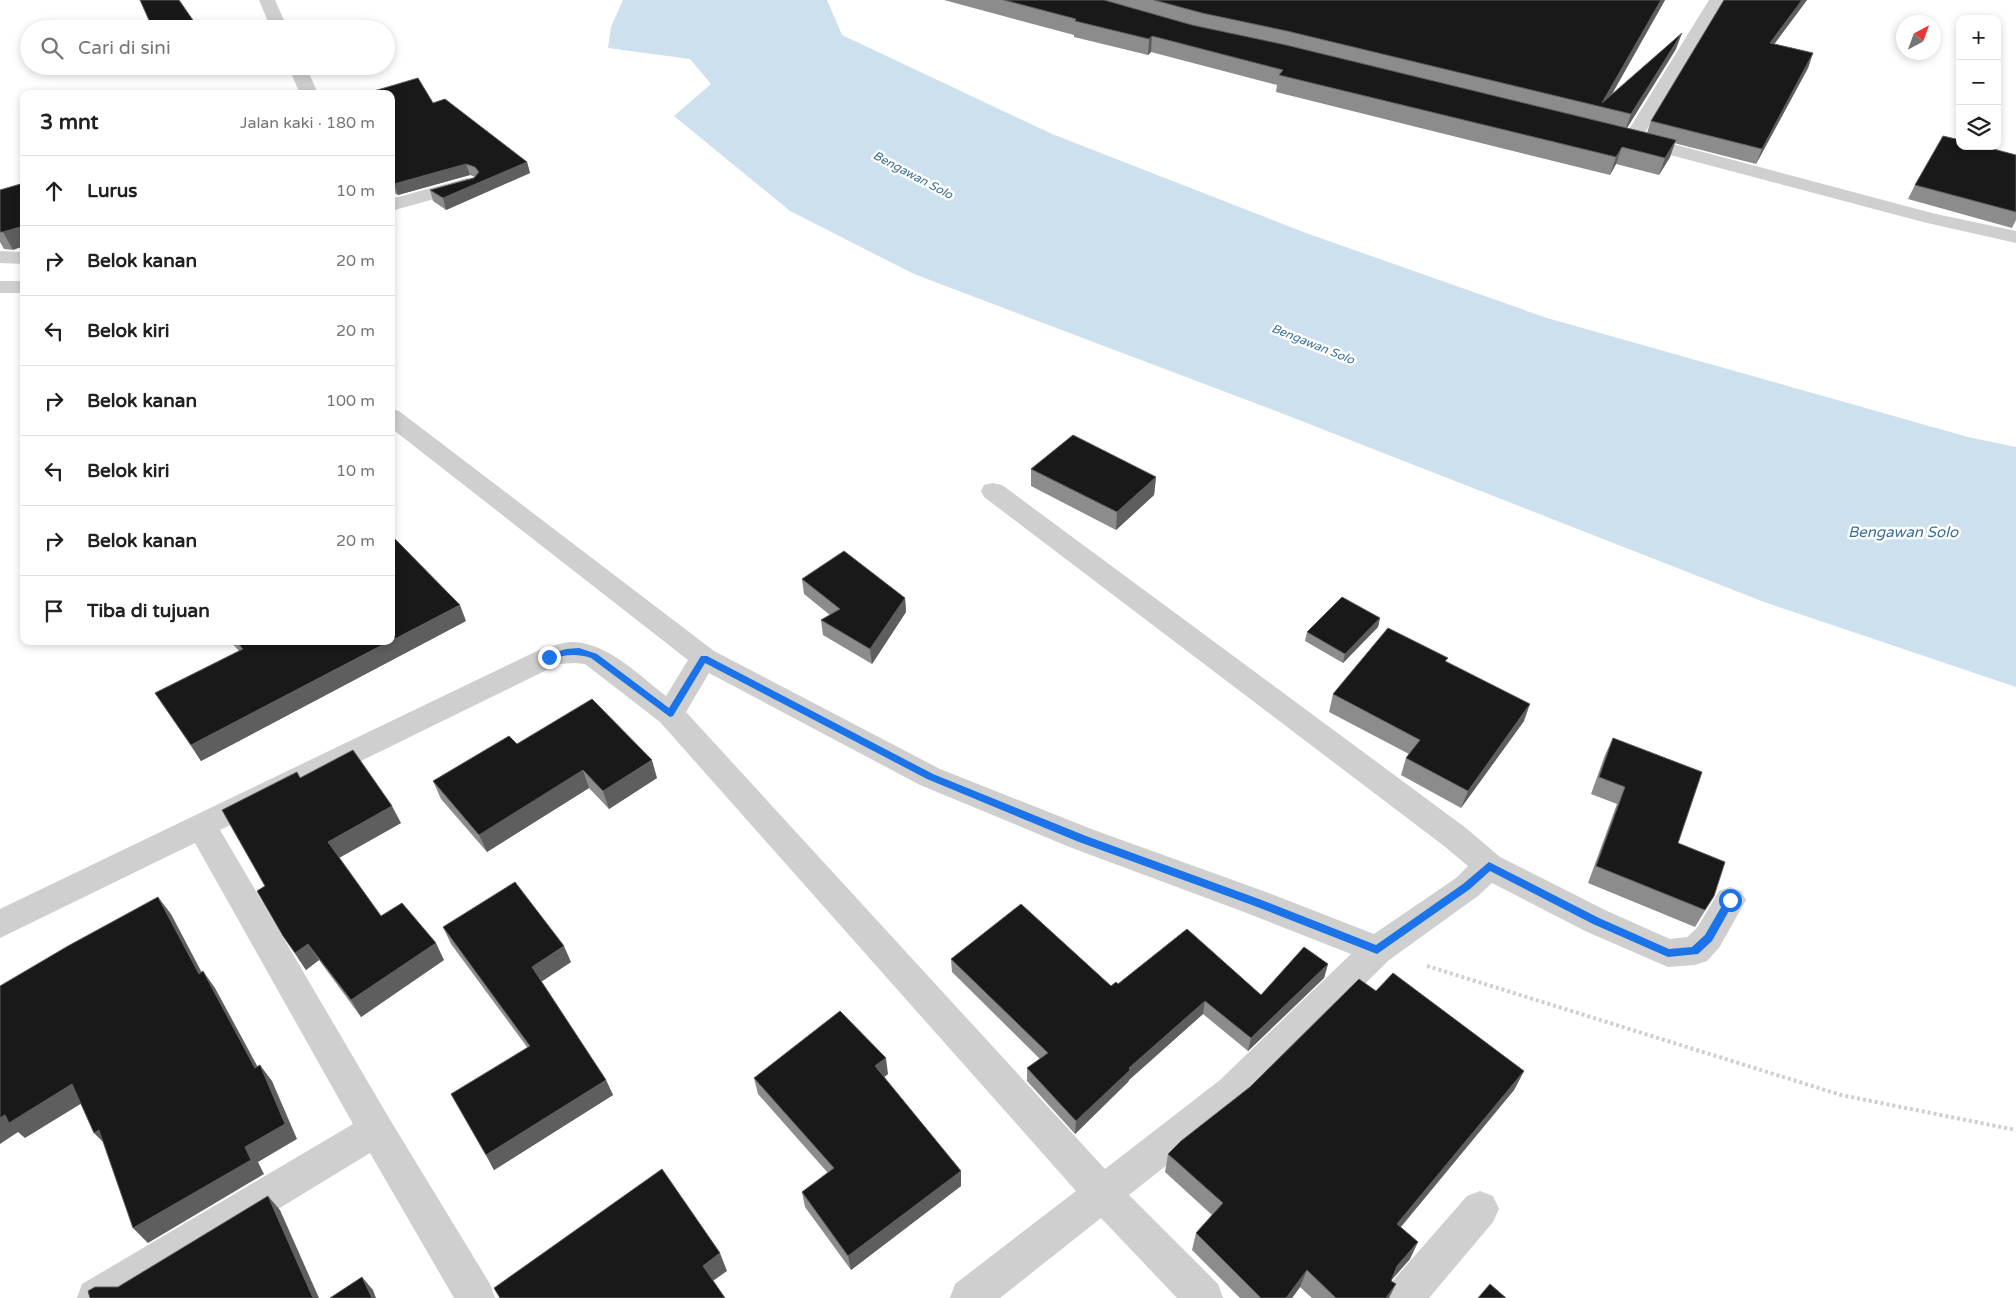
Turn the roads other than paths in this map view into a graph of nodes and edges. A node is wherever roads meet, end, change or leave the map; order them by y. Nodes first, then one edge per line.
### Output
1 (266, 0) edge
2 (1717, 0) edge
3 (276, 20) edge
4 (301, 75) edge
5 (307, 90) edge
6 (1613, 134) edge
7 (1632, 139) junction
8 (470, 183) edge
9 (395, 205) edge
10 (2016, 237) edge
11 (0, 257) edge
12 (20, 258) edge
13 (0, 287) edge
14 (20, 288) edge
15 (395, 419) edge
16 (993, 491) dead end
17 (704, 658) junction
18 (670, 714) junction
19 (201, 825) junction
20 (1489, 866) junction
21 (1730, 900) dead end
22 (0, 924) edge
23 (1377, 950) junction
24 (376, 1130) junction
25 (1102, 1194) junction
26 (1480, 1209) dead end
27 (96, 1298) edge
28 (476, 1298) edge
29 (969, 1298) edge
30 (1204, 1298) edge
31 (1404, 1298) edge

1 - 3 street
2 - 7 street
4 - 5 street
6 - 7 street
7 - 10 street
8 - 9 street
11 - 12 street
13 - 14 street
15 - 17 street
16 - 20 street
17 - 18 street
17 - 23 street
18 - 19 street
18 - 25 street
19 - 22 street
19 - 24 street
20 - 21 street
20 - 23 street
23 - 25 street
24 - 27 street
24 - 28 street
25 - 29 street
25 - 30 street
26 - 31 street

